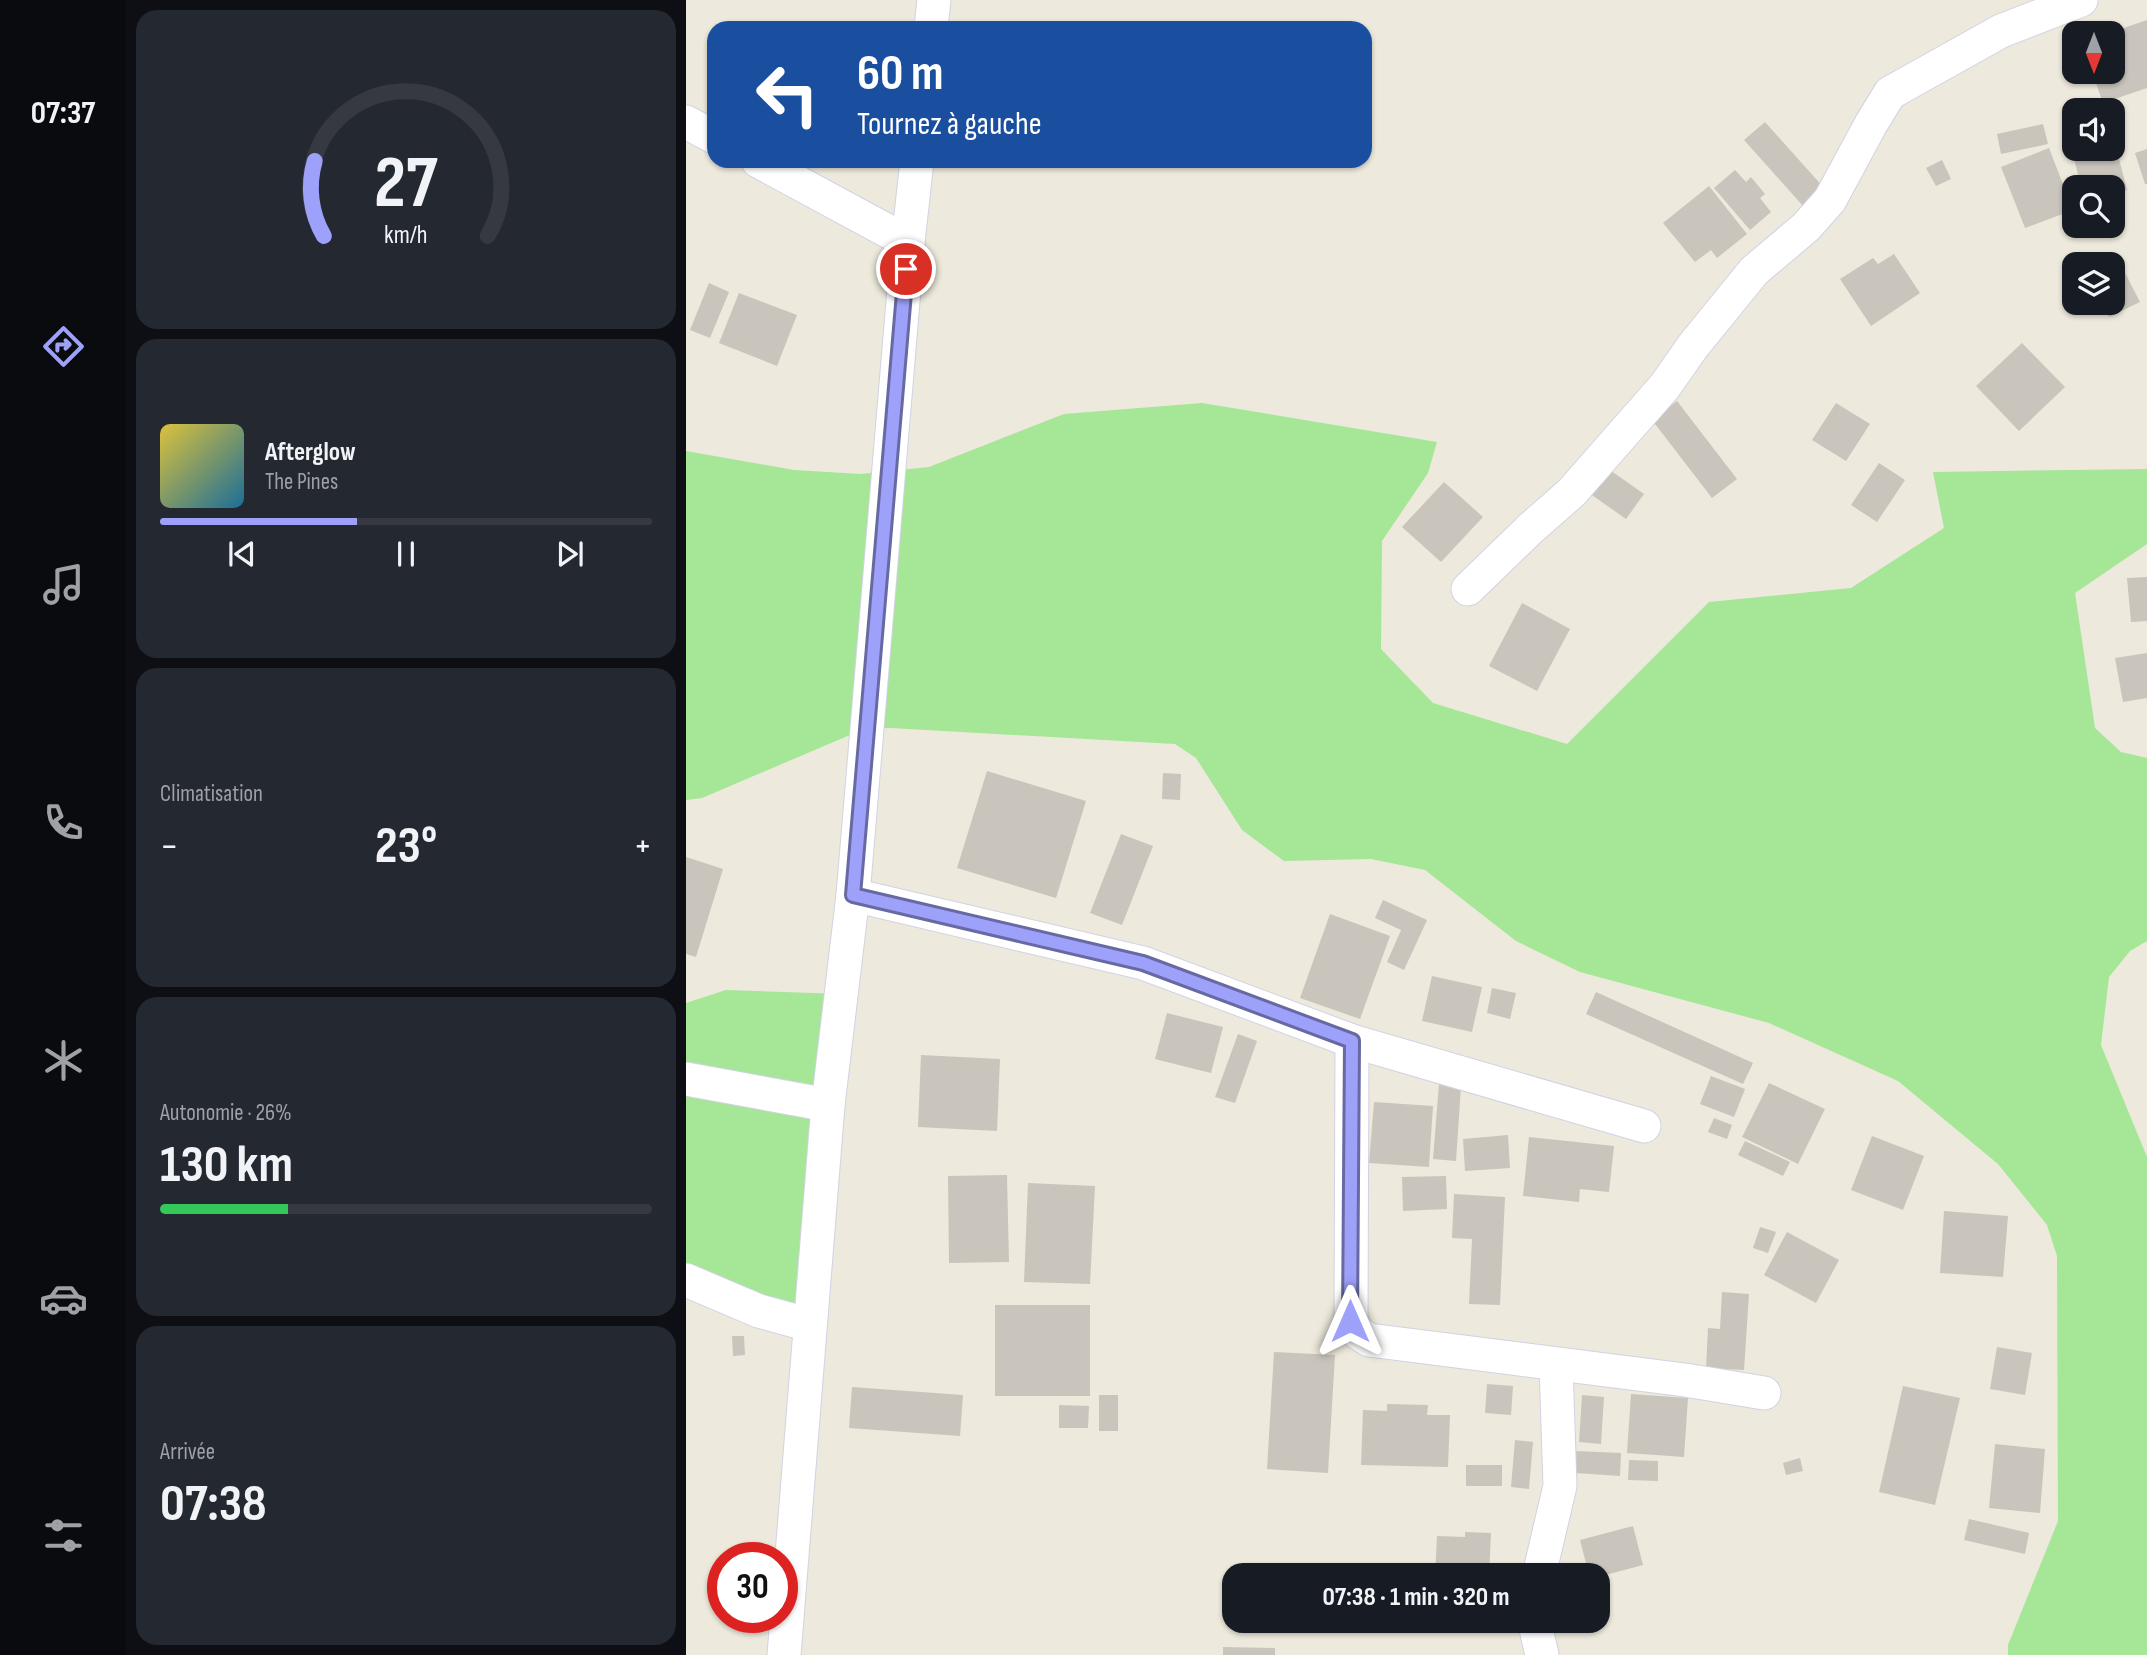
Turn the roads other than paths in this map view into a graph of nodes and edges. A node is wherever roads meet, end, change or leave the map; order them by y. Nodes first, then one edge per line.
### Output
1 (934, 0) edge
2 (2081, 0) edge
3 (932, 21) edge
4 (686, 122) edge
5 (707, 133) edge
6 (771, 168) edge
7 (916, 168) edge
8 (908, 242) junction
9 (1468, 589) dead end
10 (853, 895) junction
11 (1352, 1041) junction
12 (686, 1079) edge
13 (828, 1105) junction
14 (1644, 1126) dead end
15 (686, 1280) edge
16 (810, 1325) junction
17 (1556, 1365) junction
18 (1764, 1393) dead end
19 (1542, 1563) edge
20 (1537, 1633) edge
21 (784, 1655) edge
22 (1542, 1655) edge

1 - 3 street
2 - 9 street
4 - 5 street
6 - 8 street
7 - 8 street
8 - 10 street
10 - 11 street
10 - 13 street
11 - 14 street
11 - 17 street
12 - 13 street
13 - 16 street
15 - 16 street
16 - 21 street
17 - 18 street
17 - 19 street
20 - 22 street

